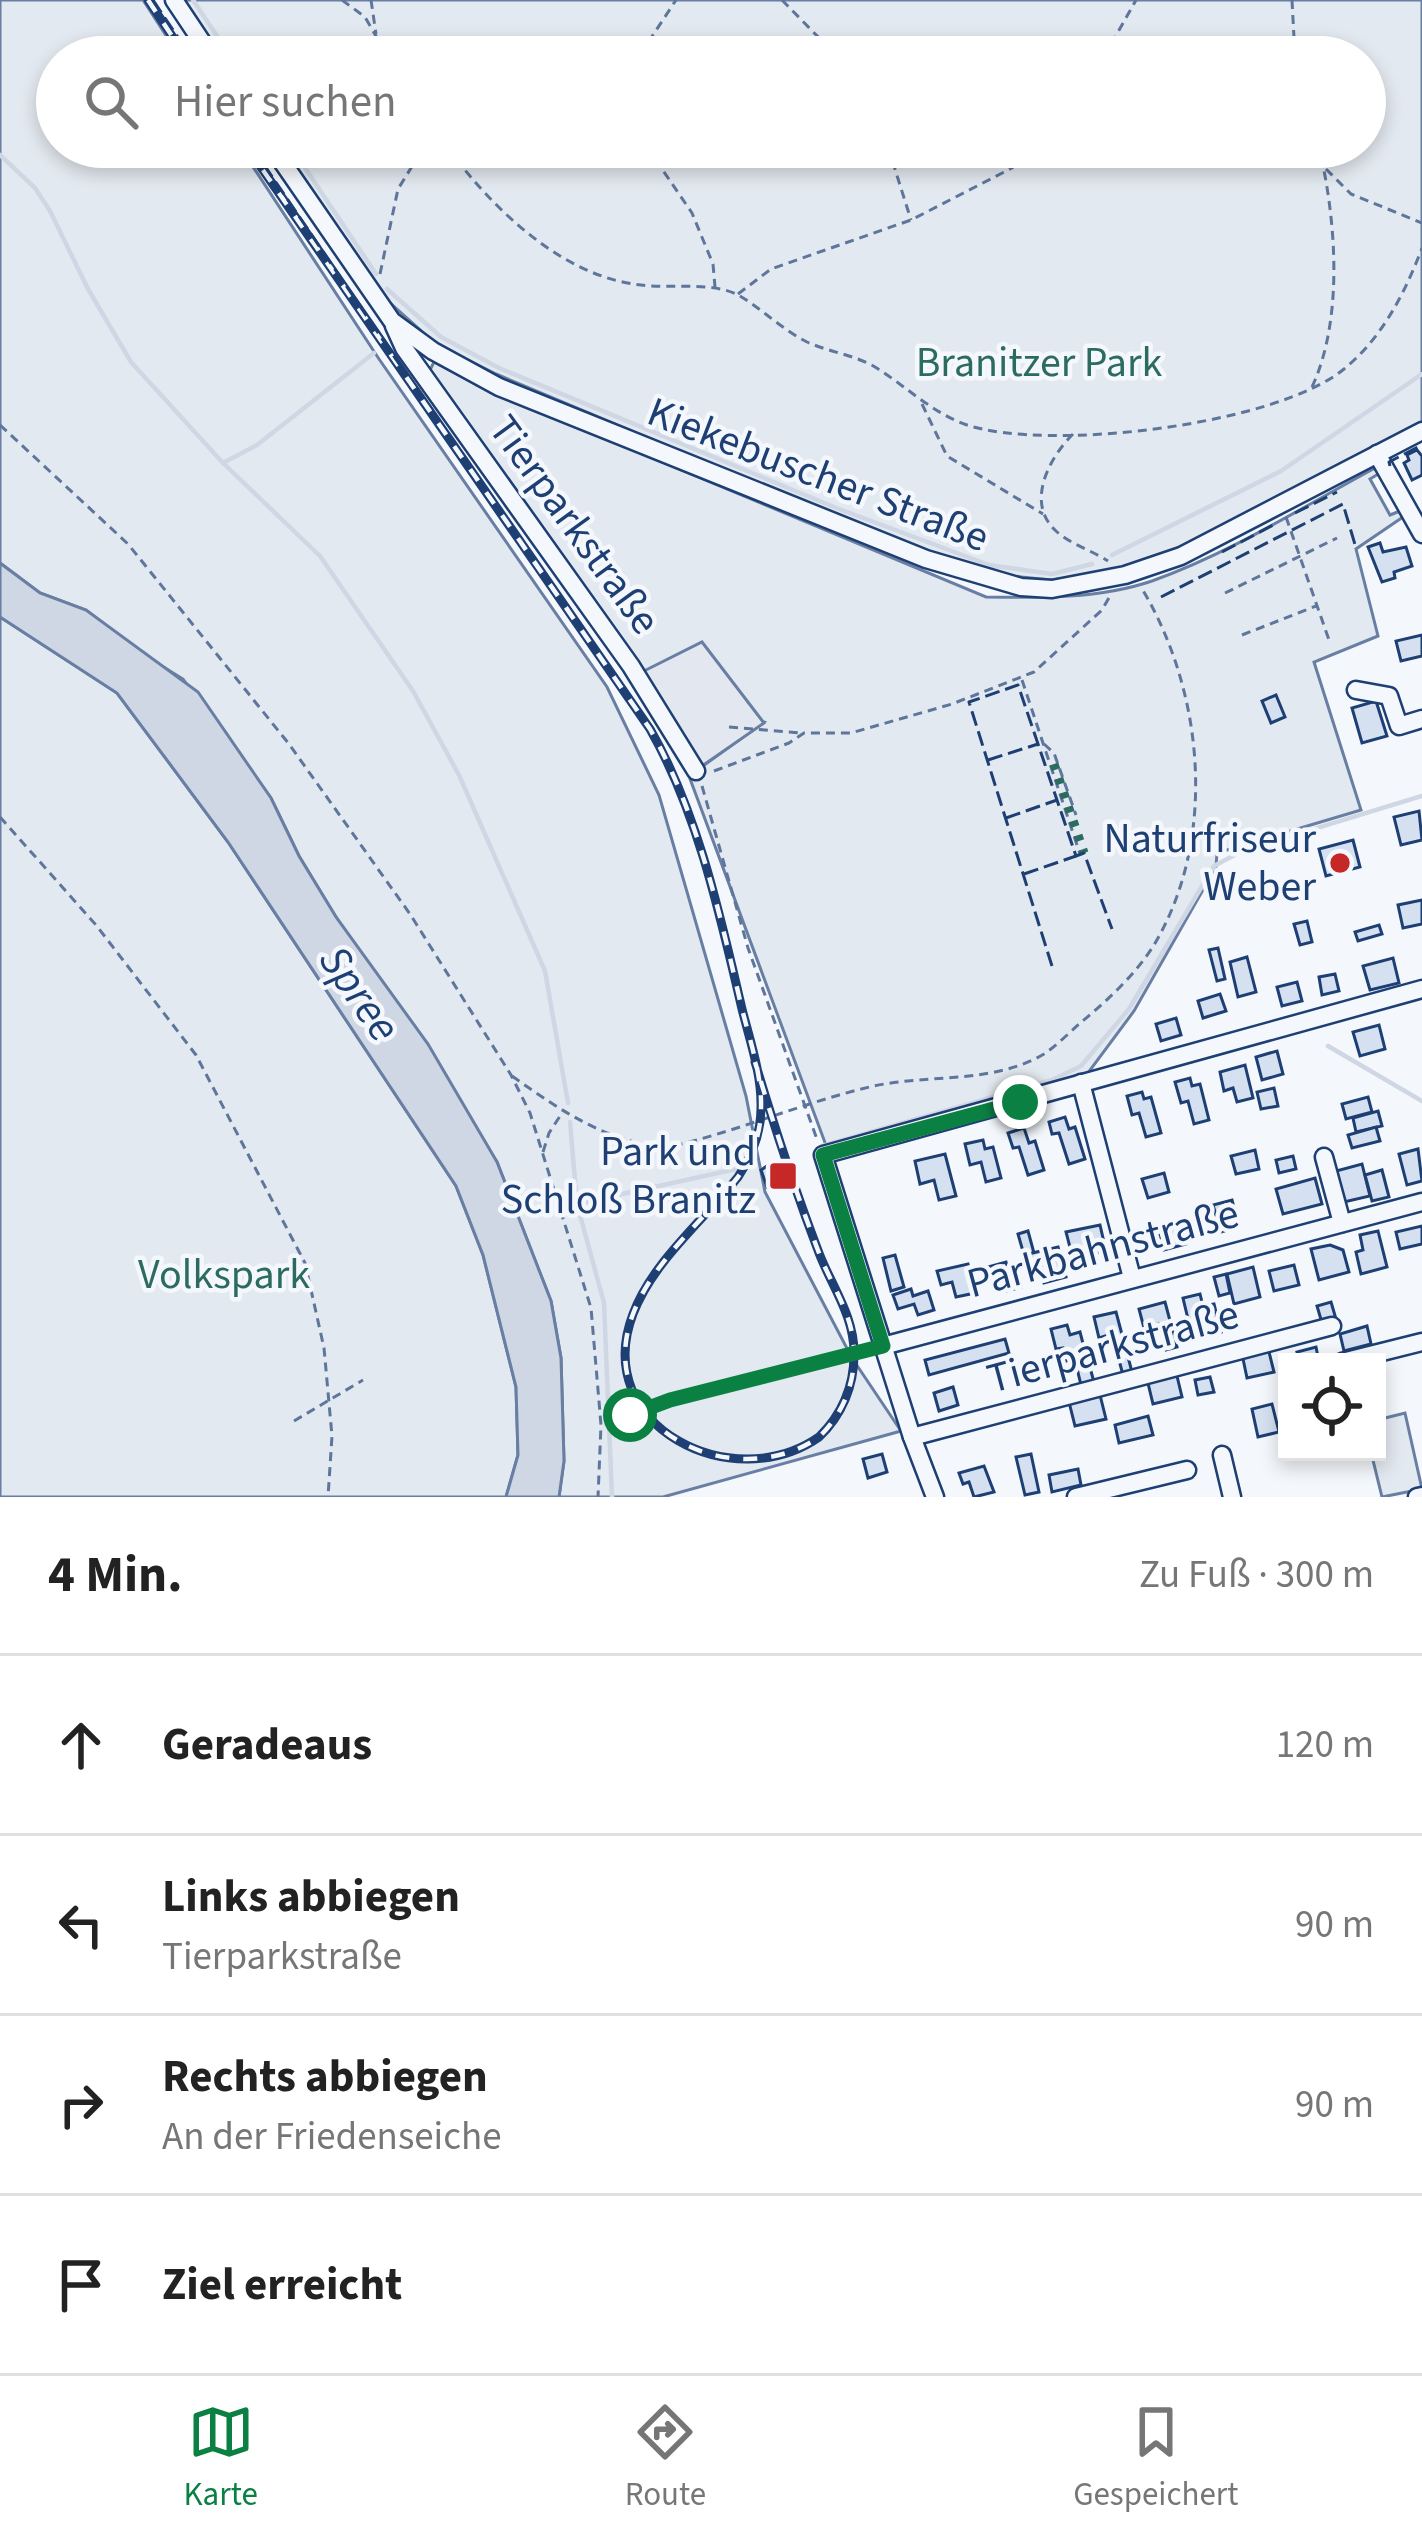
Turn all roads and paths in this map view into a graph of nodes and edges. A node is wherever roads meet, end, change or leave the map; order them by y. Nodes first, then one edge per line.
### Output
1 (174, 0) edge
2 (342, 0) edge
3 (371, 0) edge
4 (676, 0) edge
5 (782, 0) edge
6 (1136, 0) edge
7 (1292, 0) edge
8 (198, 36) edge
9 (377, 36) joint
10 (652, 36) edge
11 (818, 36) edge
12 (1116, 36) edge
13 (1294, 36) edge
14 (286, 168) edge
15 (411, 168) edge
16 (463, 168) edge
17 (661, 168) edge
18 (895, 168) edge
19 (1012, 168) edge
20 (1324, 168) edge
21 (1325, 168) edge
22 (911, 220) junction
23 (1422, 224) edge
24 (1422, 248) edge
25 (716, 289) junction
26 (738, 294) junction
27 (371, 295) junction
28 (392, 321) junction
29 (1310, 391) junction
30 (922, 401) junction
31 (0, 425) edge
32 (1422, 431) edge
33 (1076, 432) junction
34 (1377, 454) junction
35 (1284, 512) dead end
36 (1045, 515) junction
37 (1422, 534) edge
38 (1337, 538) dead end
39 (1303, 554) junction
40 (1110, 562) dead end
41 (1135, 582) dead end
42 (1112, 589) dead end
43 (1225, 592) dead end
44 (1316, 606) junction
45 (1242, 635) dead end
46 (1329, 640) dead end
47 (1022, 679) junction
48 (1356, 690) dead end
49 (1422, 719) edge
50 (729, 727) dead end
51 (804, 733) junction
52 (1043, 743) junction
53 (696, 772) junction
54 (1076, 814) dead end
55 (0, 818) edge
56 (1080, 854) dead end
57 (1422, 989) edge
58 (511, 1076) junction
59 (1082, 1083) junction
60 (803, 1106) junction
61 (564, 1111) junction
62 (543, 1154) junction
63 (823, 1155) junction
64 (1324, 1157) dead end
65 (1422, 1202) edge
66 (1342, 1223) junction
67 (1132, 1278) junction
68 (1332, 1326) dead end
69 (1422, 1342) edge
70 (883, 1346) junction
71 (1378, 1353) edge
72 (363, 1380) dead end
73 (329, 1400) junction
74 (630, 1415) dead end
75 (294, 1421) dead end
76 (912, 1437) junction
77 (1222, 1455) dead end
78 (1187, 1470) dead end
79 (328, 1497) edge
80 (598, 1497) edge
81 (935, 1497) edge
82 (1076, 1497) edge
83 (1232, 1497) edge

1 - 8 street
2 - 9 path
3 - 9 path
4 - 10 path
5 - 11 path
6 - 12 path
7 - 13 path
14 - 27 street, Kiekebuscher Straße
15 - 27 path
16 - 25 path
17 - 25 path
18 - 22 path
19 - 22 path
20 - 29 path
21 - 23 path
22 - 26 path
24 - 29 path
25 - 26 path
26 - 30 path
27 - 28 street, Kiekebuscher Straße
28 - 34 street, Kiekebuscher Straße
28 - 53 street, Tierparkstraße
29 - 33 path
30 - 33 path
30 - 36 path
31 - 58 path
32 - 34 street, Kiekebuscher Straße
33 - 36 path
34 - 37 street
35 - 39 path
36 - 40 path
38 - 39 path
39 - 43 path
39 - 44 path
41 - 60 path
42 - 47 path
44 - 45 path
44 - 46 path
47 - 51 path
47 - 52 path
48 - 49 street
50 - 51 path
51 - 53 path
52 - 54 path
52 - 56 path
53 - 60 path
55 - 73 path
57 - 59 street
58 - 61 path
58 - 62 path
59 - 63 street
59 - 67 street
60 - 61 path
60 - 63 path
61 - 62 path
62 - 80 path
63 - 70 street
64 - 66 street
65 - 66 street, Parkbahnstraße
66 - 67 street, Parkbahnstraße
67 - 70 street, Parkbahnstraße
68 - 76 street, Tierparkstraße
69 - 71 street
70 - 74 path
70 - 76 street
72 - 73 path
73 - 75 path
73 - 79 path
76 - 81 street
77 - 83 street
78 - 82 street

